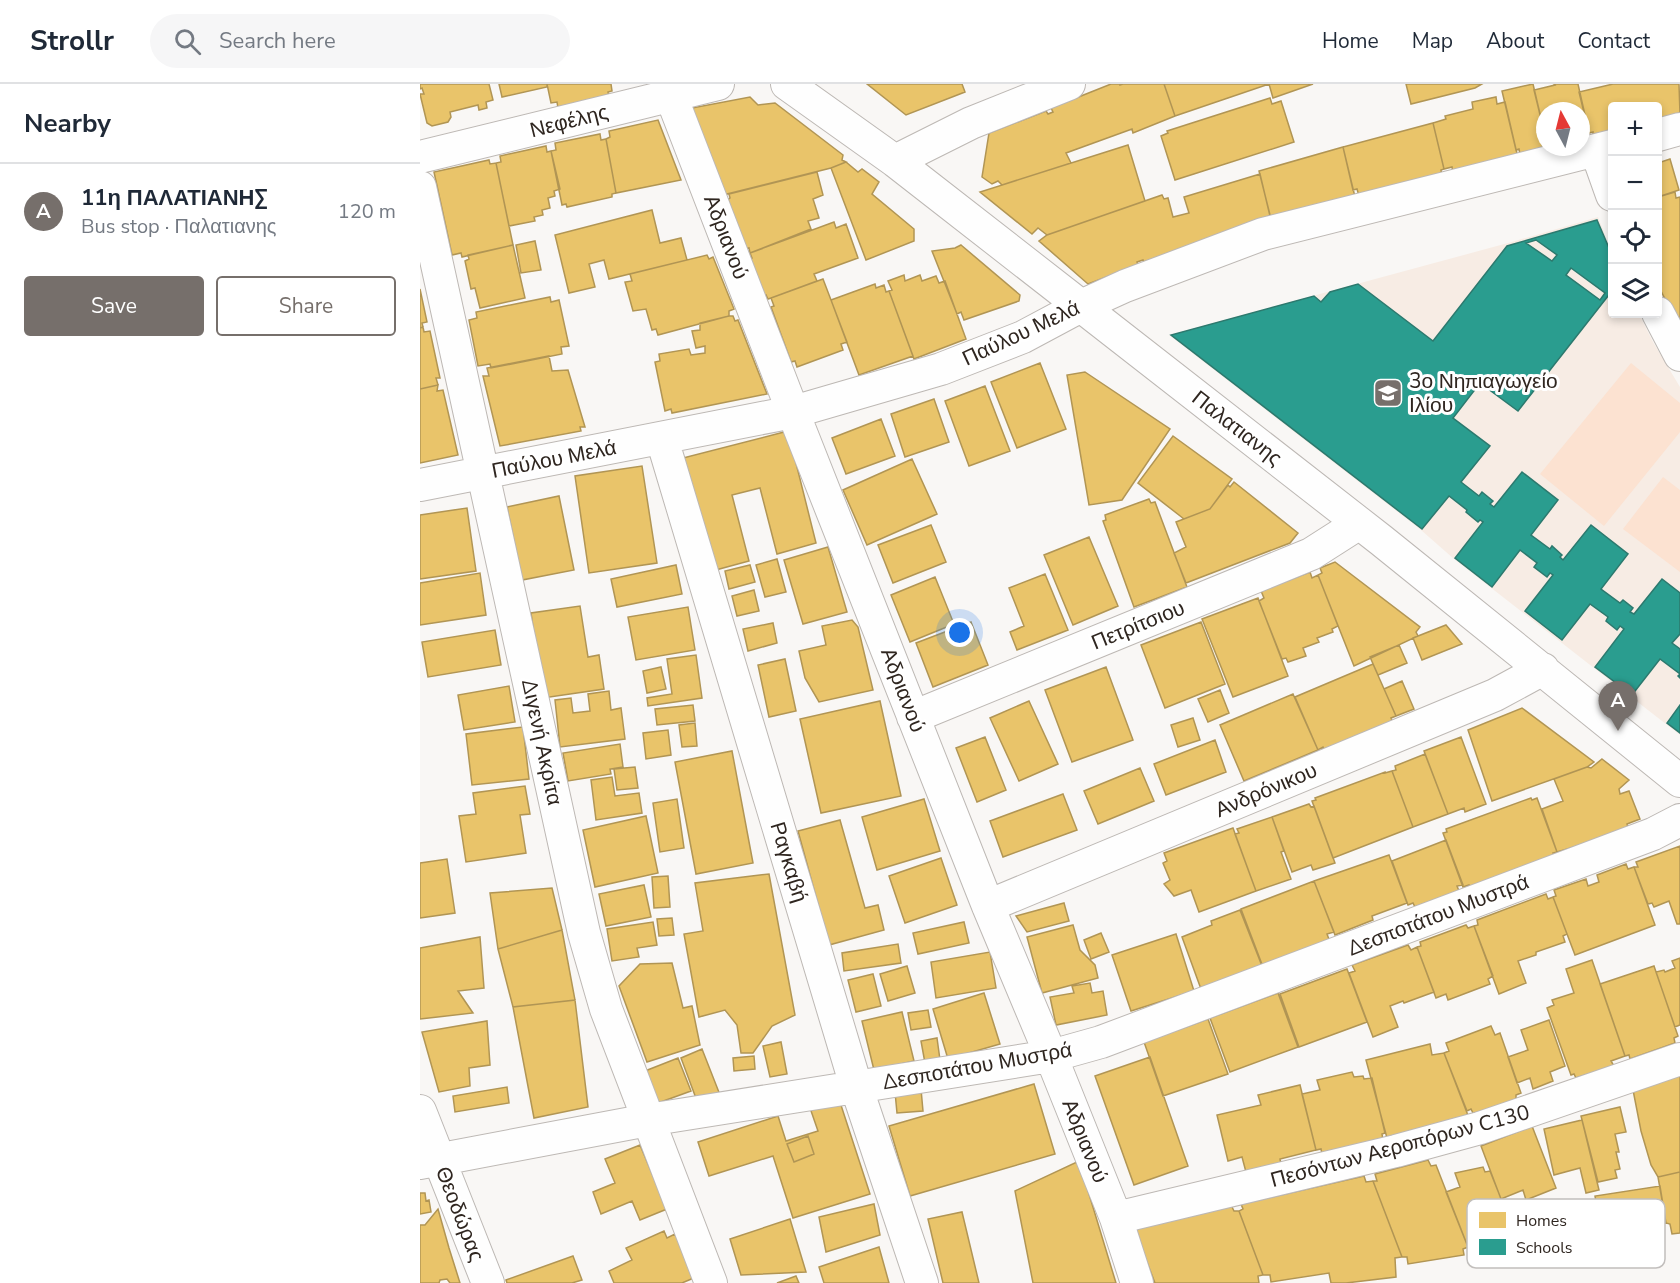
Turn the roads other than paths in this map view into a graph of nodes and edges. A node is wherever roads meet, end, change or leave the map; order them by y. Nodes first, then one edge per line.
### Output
1 (718, 84) edge
2 (787, 84) edge
3 (1069, 84) edge
4 (671, 96) junction
5 (1680, 129) edge
6 (1662, 134) edge
7 (1604, 148) edge
8 (420, 157) edge
9 (895, 161) junction
10 (1608, 172) edge
11 (420, 187) edge
12 (1081, 306) junction
13 (1661, 318) edge
14 (1680, 356) edge
15 (794, 412) junction
16 (662, 439) junction
17 (484, 472) junction
18 (420, 485) edge
19 (1358, 524) junction
20 (1543, 669) junction
21 (913, 717) junction
22 (1680, 781) edge
23 (1680, 820) edge
24 (988, 906) junction
25 (1051, 1056) junction
26 (1680, 1059) edge
27 (856, 1086) junction
28 (420, 1111) edge
29 (648, 1120) junction
30 (430, 1162) edge
31 (1116, 1218) junction
32 (488, 1283) edge
33 (711, 1283) edge
34 (922, 1283) edge
35 (1137, 1283) edge

1 - 4 street, Νεφέλης
2 - 9 street, Παλατιανης
3 - 9 street
4 - 8 street, Νεφέλης
4 - 15 street, Αδριανού
5 - 6 street
7 - 10 street
7 - 12 street, Παύλου Μελά
9 - 12 street, Παλατιανης
11 - 17 street, Διγενή Ακρίτα
12 - 15 street, Παύλου Μελά
12 - 19 street, Παλατιανης
13 - 14 street
15 - 16 street, Παύλου Μελά
15 - 21 street, Αδριανού
16 - 17 street, Παύλου Μελά
16 - 27 street, Ραγκαβή
17 - 18 street, Παύλου Μελά
17 - 29 street, Διγενή Ακρίτα
19 - 20 street, Παλατιανης
19 - 21 street, Πετρίτσιου
20 - 22 street, Παλατιανης
20 - 24 street, Ανδρόνικου
21 - 24 street, Αδριανού
23 - 25 street, Δεσποτάτου Μυστρά
24 - 25 street, Αδριανού
25 - 27 street, Δεσποτάτου Μυστρά
25 - 31 street, Αδριανού
26 - 31 street, Πεσόντων Αεροπόρων C130
27 - 29 street, Δεσποτάτου Μυστρά
27 - 34 street, Ραγκαβή
28 - 30 street, Θεοδώρας
29 - 30 street, Δεσποτάτου Μυστρά
29 - 33 street, Διγενή Ακρίτα
30 - 32 street, Θεοδώρας
31 - 35 street, Αδριανού

